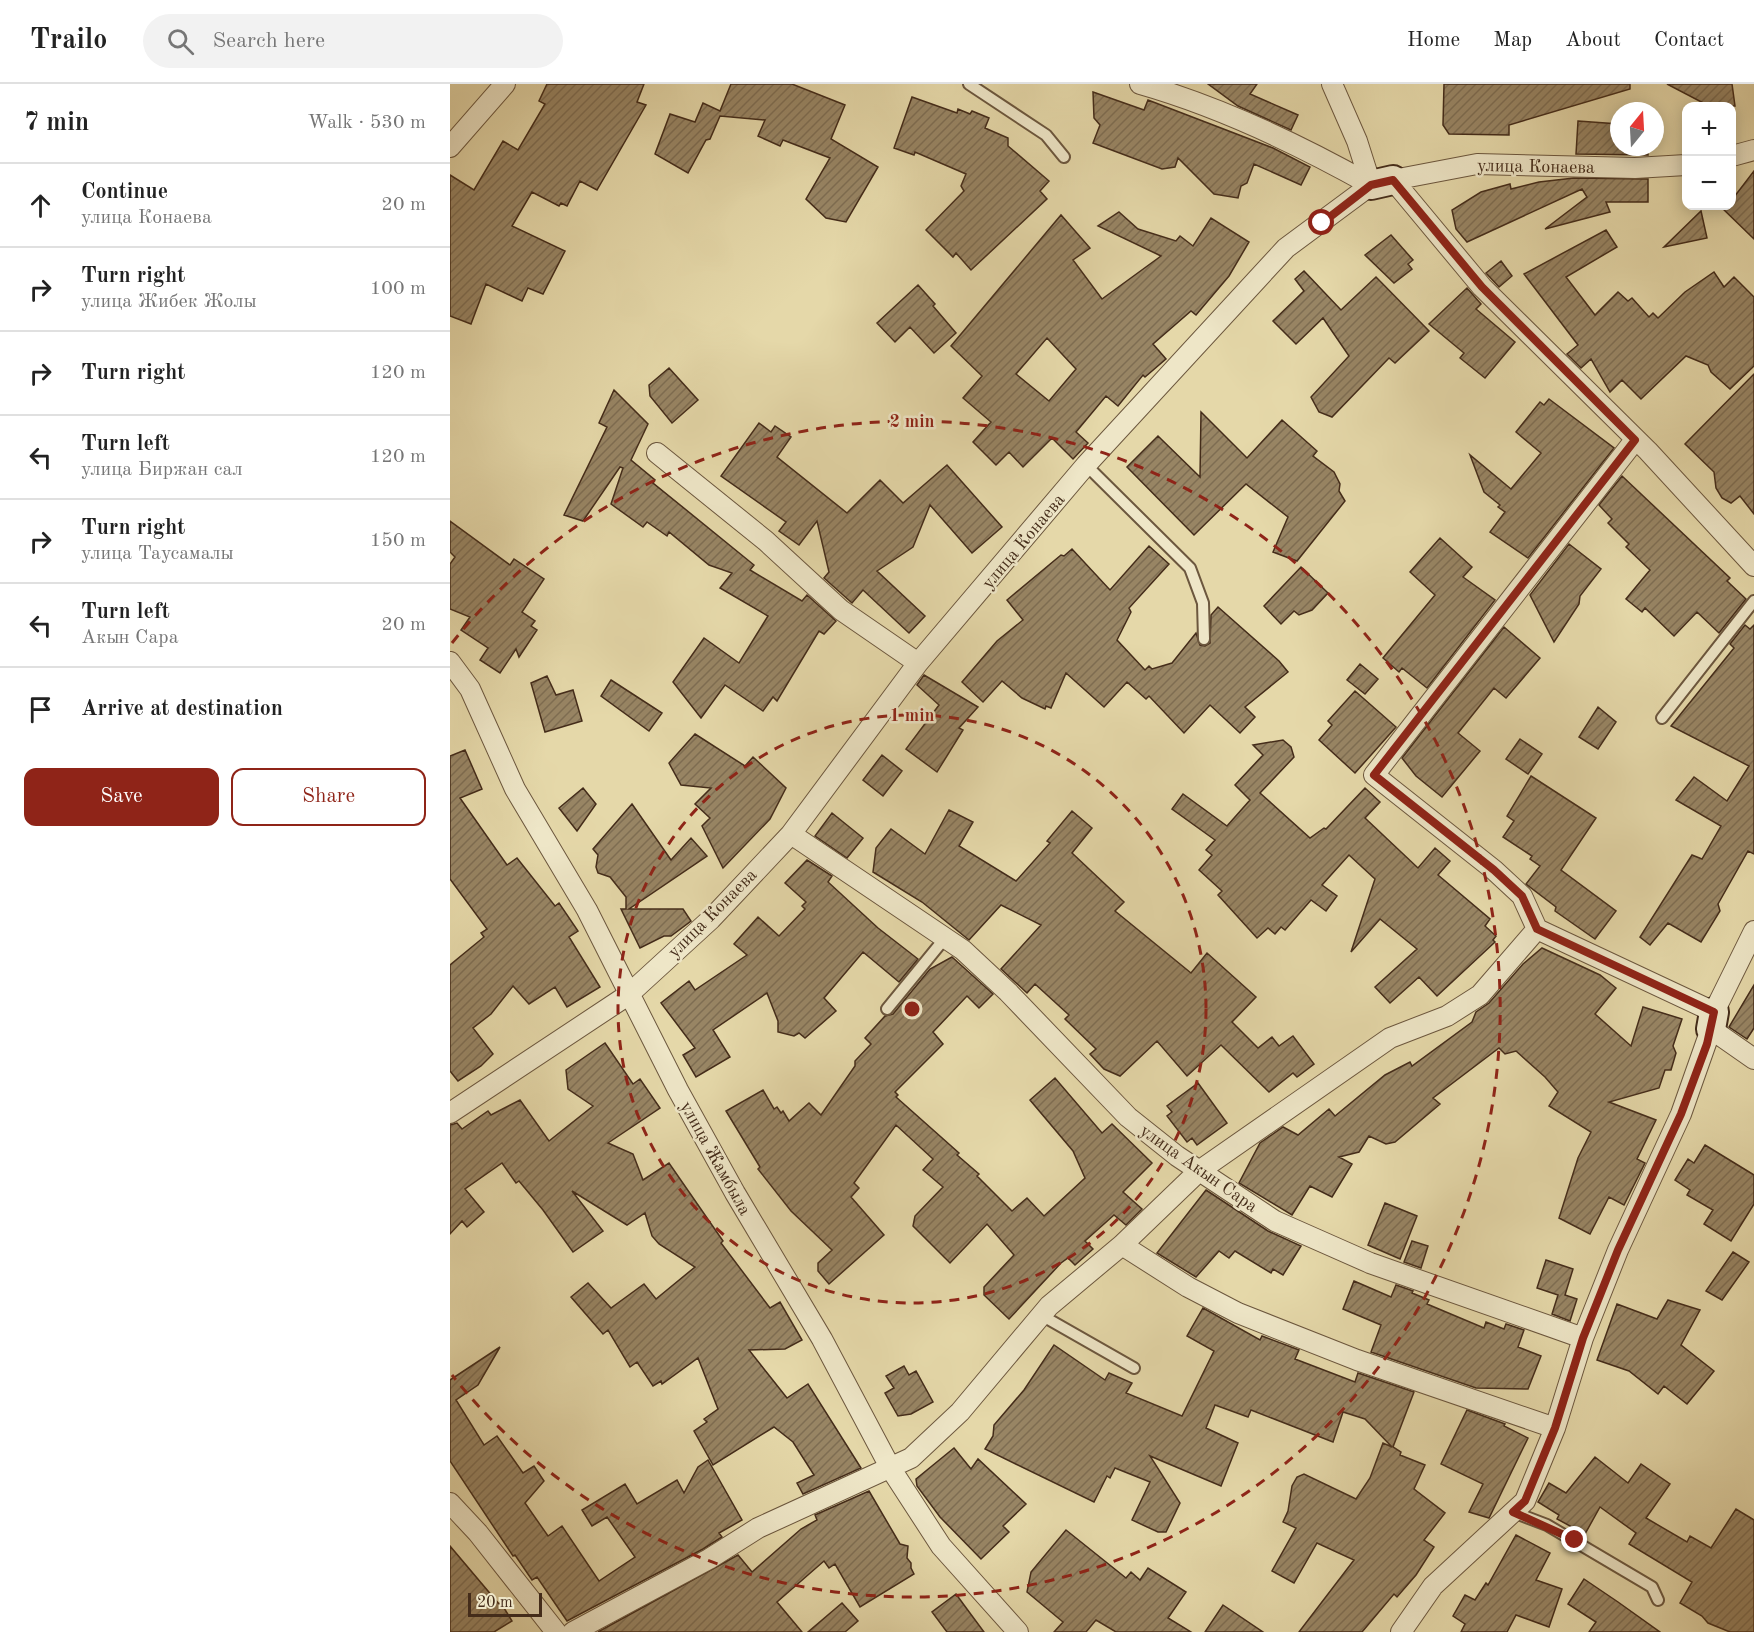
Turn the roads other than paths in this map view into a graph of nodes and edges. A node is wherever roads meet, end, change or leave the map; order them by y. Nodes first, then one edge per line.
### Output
1 (505, 84) edge
2 (969, 84) edge
3 (1140, 84) edge
4 (1332, 84) edge
5 (450, 147) edge
6 (1754, 150) edge
7 (1736, 155) edge
8 (1064, 157) dead end
9 (1682, 165) edge
10 (1382, 183) junction
11 (1635, 440) junction
12 (657, 453) dead end
13 (1086, 465) junction
14 (1754, 566) edge
15 (1754, 601) edge
16 (1204, 639) dead end
17 (918, 663) junction
18 (452, 673) edge
19 (1662, 718) dead end
20 (791, 834) junction
21 (1537, 929) junction
22 (1754, 931) edge
23 (945, 938) junction
24 (628, 995) junction
25 (887, 1009) dead end
26 (1713, 1021) junction
27 (1754, 1059) edge
28 (450, 1113) edge
29 (1199, 1171) junction
30 (1122, 1245) junction
31 (1041, 1315) junction
32 (1583, 1338) junction
33 (1134, 1368) dead end
34 (1555, 1428) junction
35 (891, 1469) junction
36 (450, 1503) edge
37 (1513, 1512) junction
38 (1658, 1600) dead end
39 (556, 1632) edge
40 (573, 1632) edge
41 (1018, 1632) edge
42 (1401, 1632) edge

1 - 5 street
2 - 8 lane
3 - 10 street
4 - 10 street
6 - 7 street
9 - 10 street, улица Конаева
10 - 11 street
10 - 13 street, улица Конаева
11 - 14 street
11 - 21 street
12 - 17 street
13 - 16 lane
13 - 17 street, улица Конаева
15 - 19 lane
17 - 20 street, улица Конаева
18 - 24 street, улица Жамбыла
20 - 23 street, улица Акын Сара
20 - 24 street, улица Конаева
21 - 26 street
21 - 29 street
22 - 26 street
23 - 25 lane
23 - 29 street, улица Акын Сара
24 - 28 street, улица Конаева
24 - 35 street, улица Жамбыла
26 - 27 street
26 - 32 street
29 - 30 street
29 - 32 street, улица Акын Сара
30 - 31 street
30 - 34 street
31 - 33 lane
31 - 35 street
32 - 34 street
34 - 37 street
35 - 40 street
35 - 41 street, улица Жамбыла
36 - 39 street
37 - 38 lane
37 - 42 street

